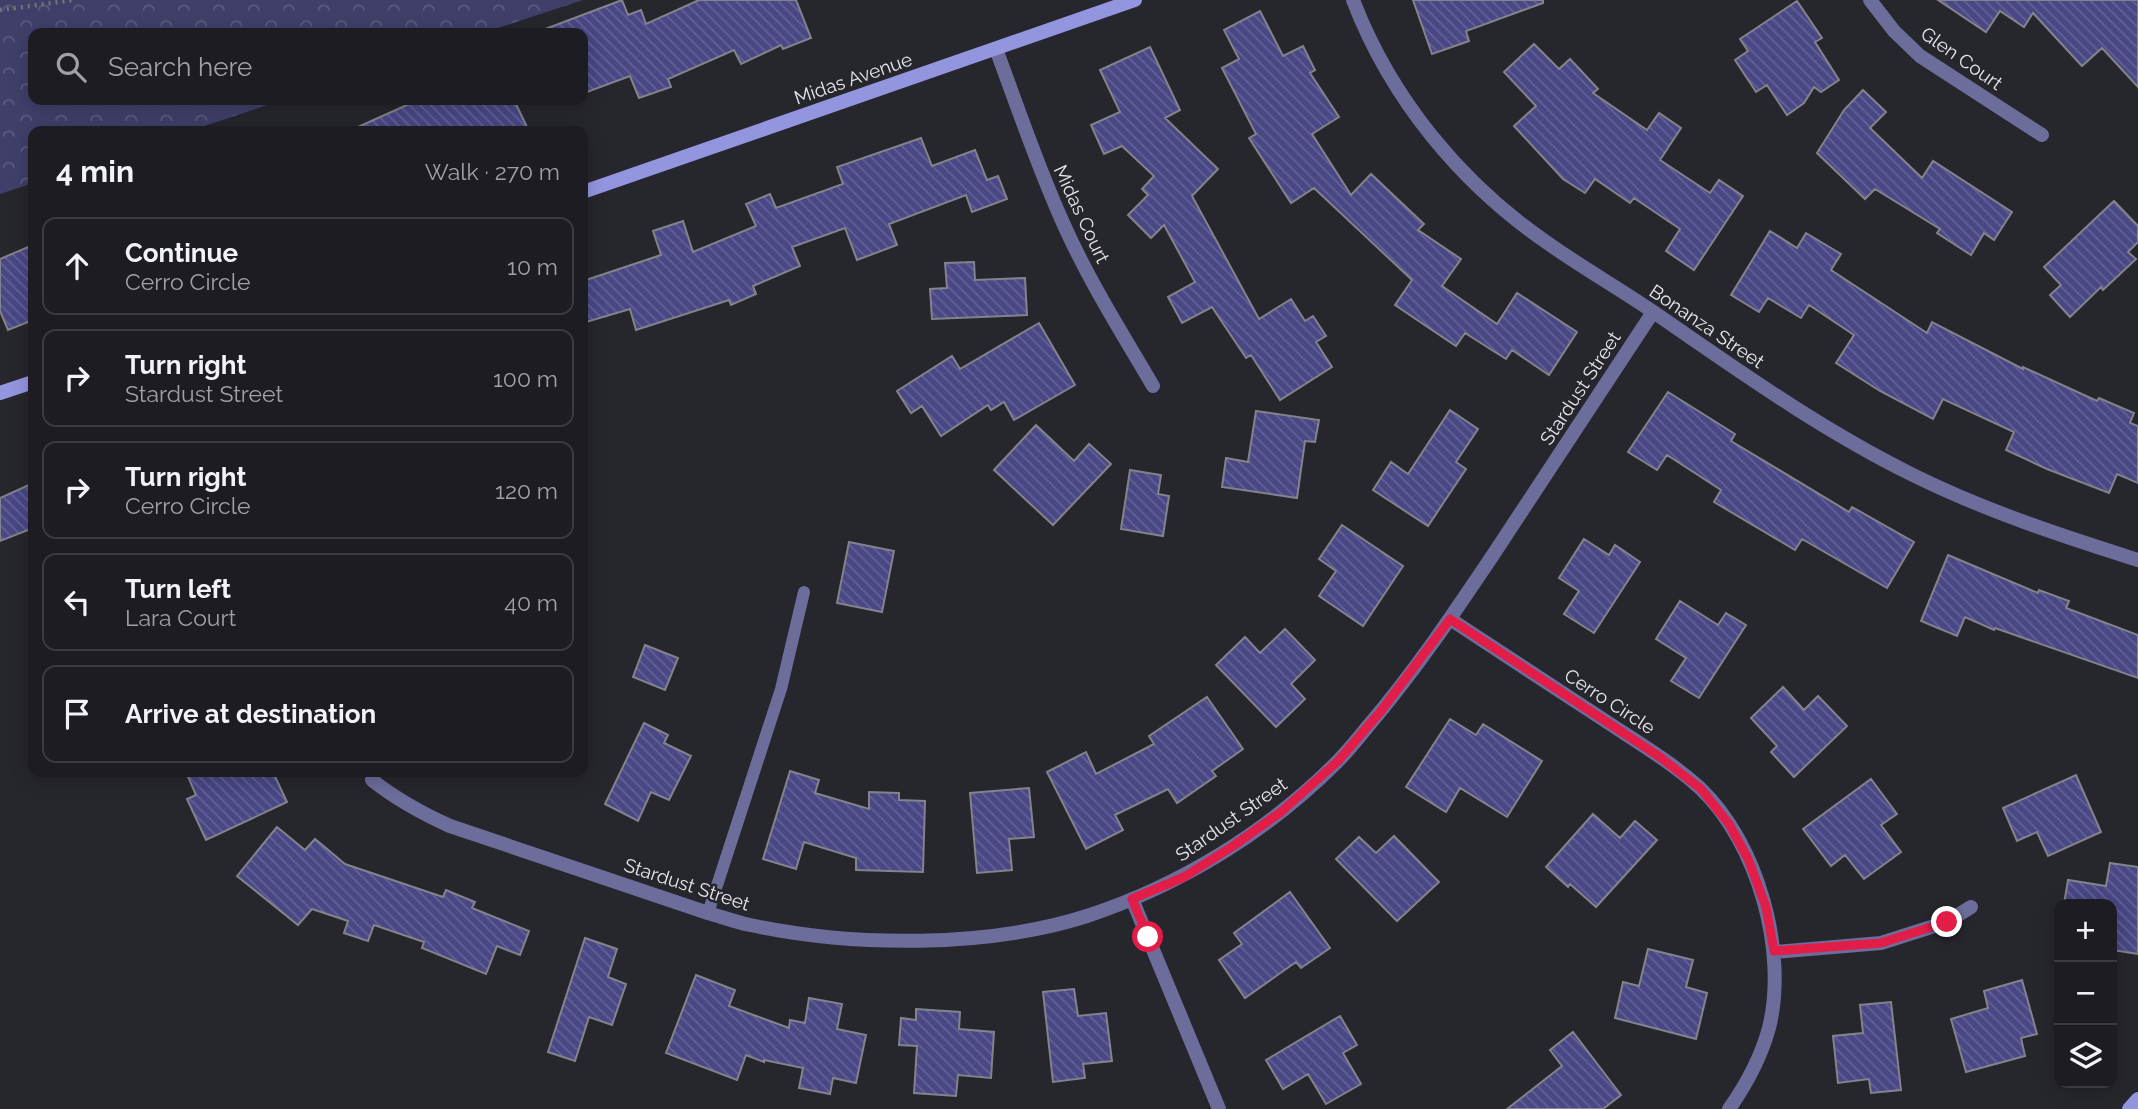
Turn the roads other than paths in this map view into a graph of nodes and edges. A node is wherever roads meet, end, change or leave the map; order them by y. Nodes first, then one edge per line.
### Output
1 (1135, 0) edge
2 (1353, 0) edge
3 (1870, 0) edge
4 (996, 49) junction
5 (2042, 135) dead end
6 (588, 190) edge
7 (1653, 312) junction
8 (28, 384) edge
9 (1153, 386) dead end
10 (0, 393) edge
11 (2138, 559) edge
12 (804, 592) dead end
13 (1450, 619) junction
14 (372, 780) dead end
15 (1132, 899) junction
16 (1971, 907) dead end
17 (708, 913) junction
18 (1774, 951) junction
19 (2138, 1099) edge
20 (1219, 1109) edge
21 (1729, 1109) edge
22 (2129, 1109) edge

1 - 4 street, Midas Avenue
2 - 7 street, Bonanza Street
3 - 5 street, Glen Court
4 - 6 street, Midas Avenue
4 - 9 street, Midas Court
7 - 11 street, Bonanza Street
7 - 13 street, Stardust Street
8 - 10 street
12 - 17 lane
13 - 15 street, Stardust Street
13 - 18 street, Cerro Circle
14 - 17 street, Stardust Street
15 - 17 street, Stardust Street
15 - 20 street
16 - 18 street
18 - 21 street, Cerro Circle
19 - 22 street

